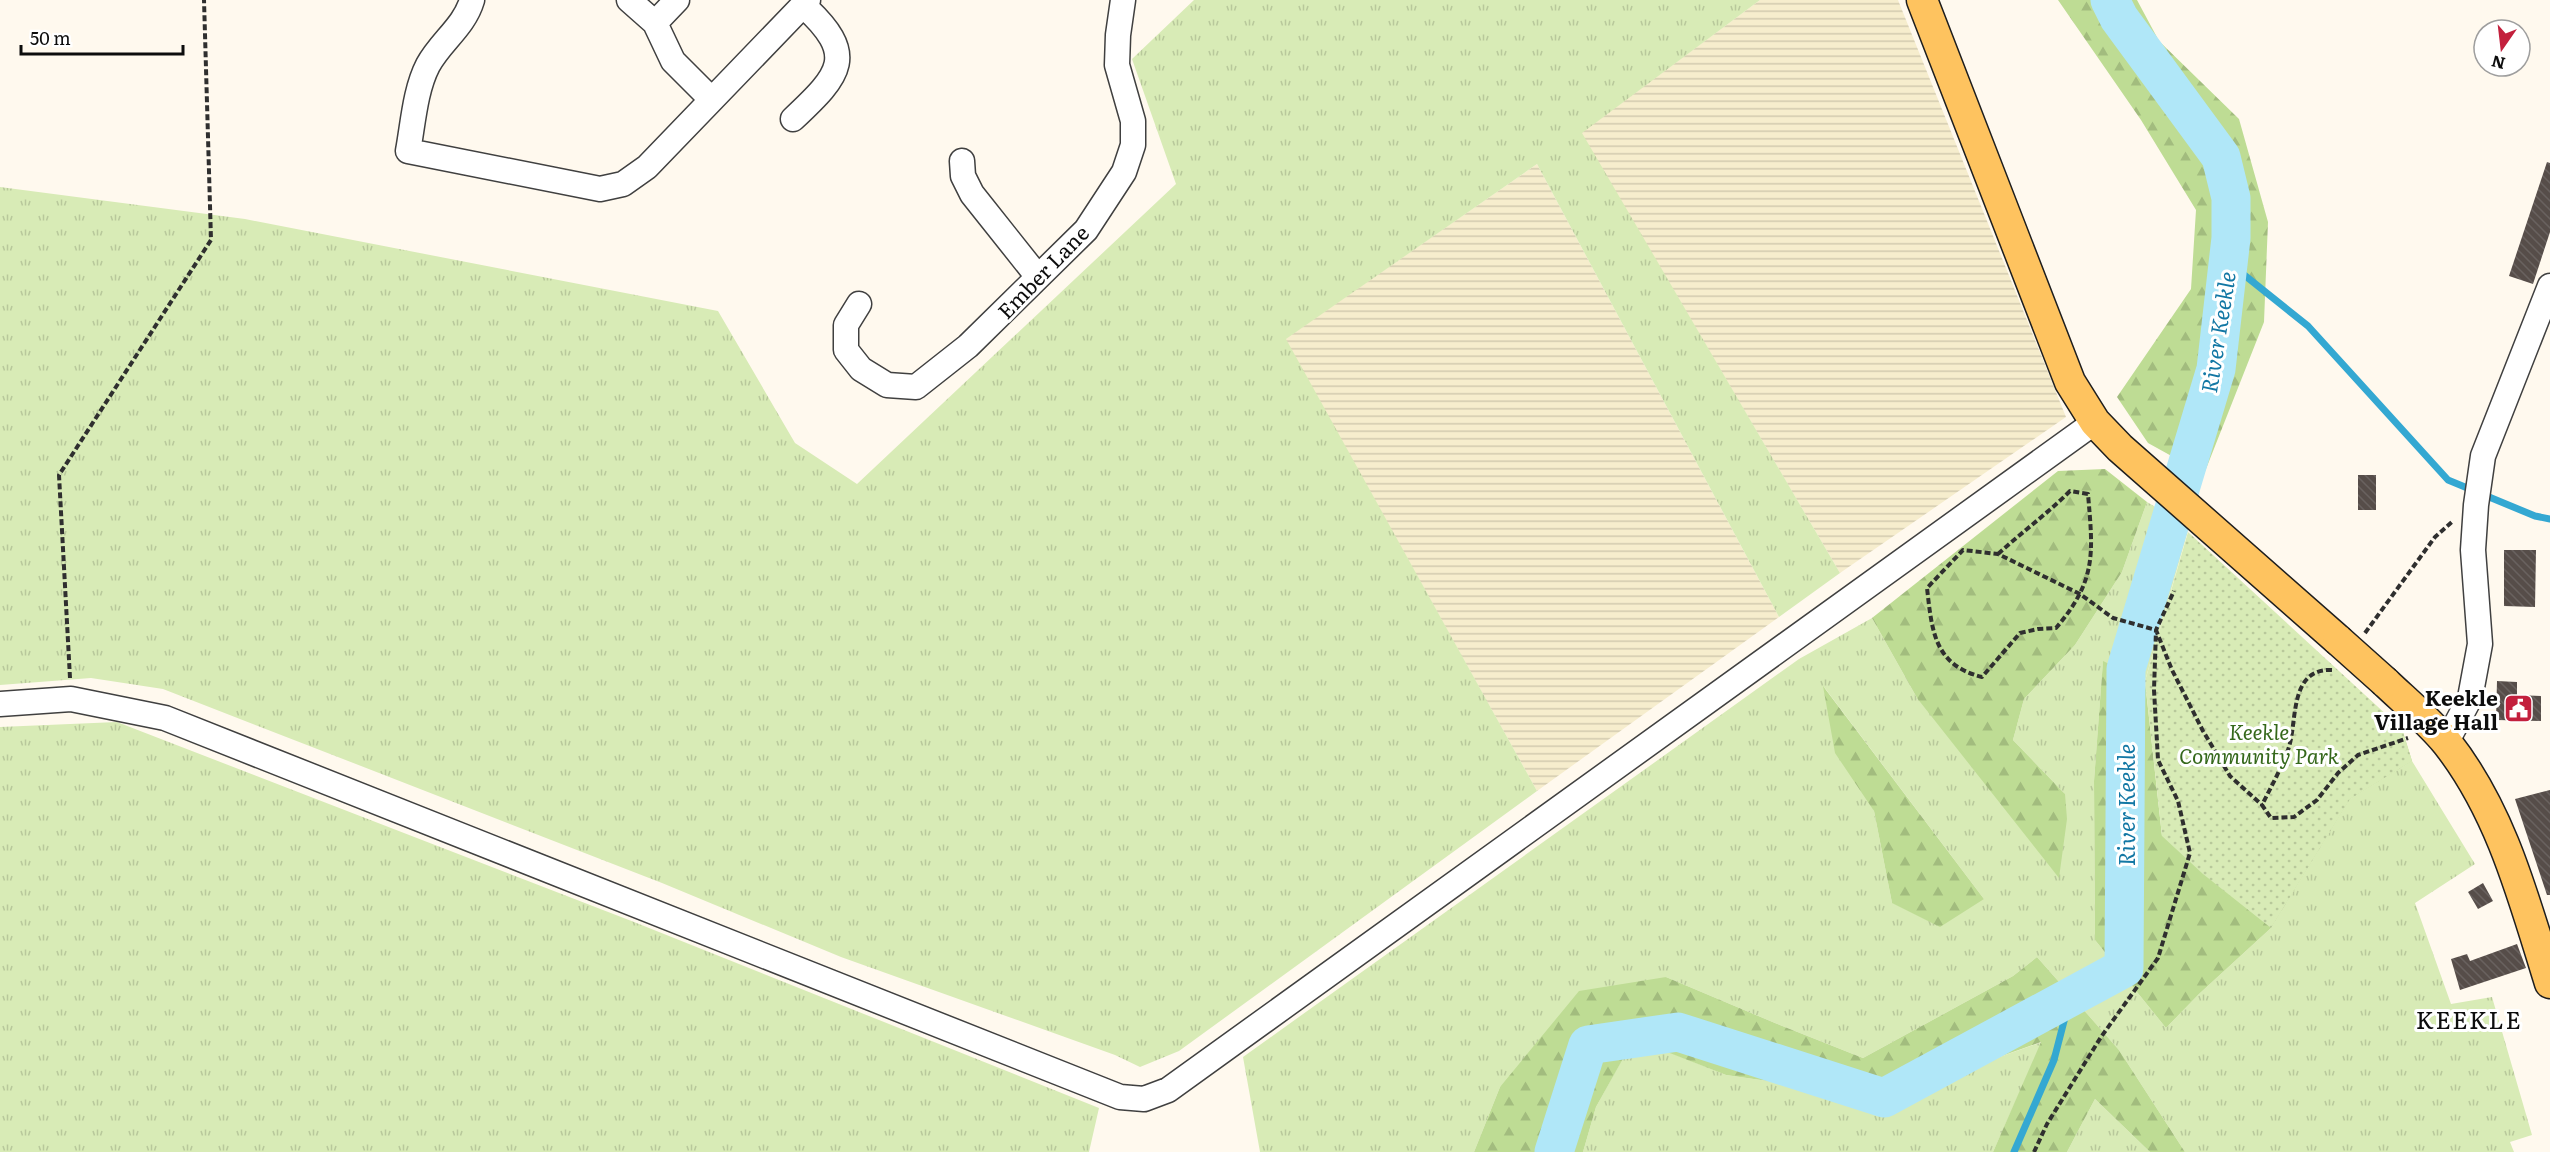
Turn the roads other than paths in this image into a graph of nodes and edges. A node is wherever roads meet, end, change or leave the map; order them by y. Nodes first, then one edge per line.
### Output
1 (472, 0) edge
2 (629, 0) edge
3 (677, 0) edge
4 (1123, 0) edge
5 (1922, 0) edge
6 (805, 2) edge
7 (655, 23) junction
8 (711, 99) junction
9 (793, 118) dead end
10 (962, 161) dead end
11 (1038, 277) junction
12 (2550, 286) edge
13 (859, 304) dead end
14 (2095, 422) junction
15 (0, 704) edge
16 (2437, 733) junction
17 (2550, 982) edge

1 - 8 street
2 - 7 street
3 - 7 street
4 - 11 street, Ember Lane
5 - 14 main road
6 - 8 street
6 - 9 street
7 - 8 street
10 - 11 street
11 - 13 street, Ember Lane
12 - 16 street
14 - 15 street
14 - 16 main road, bridge
16 - 17 main road

